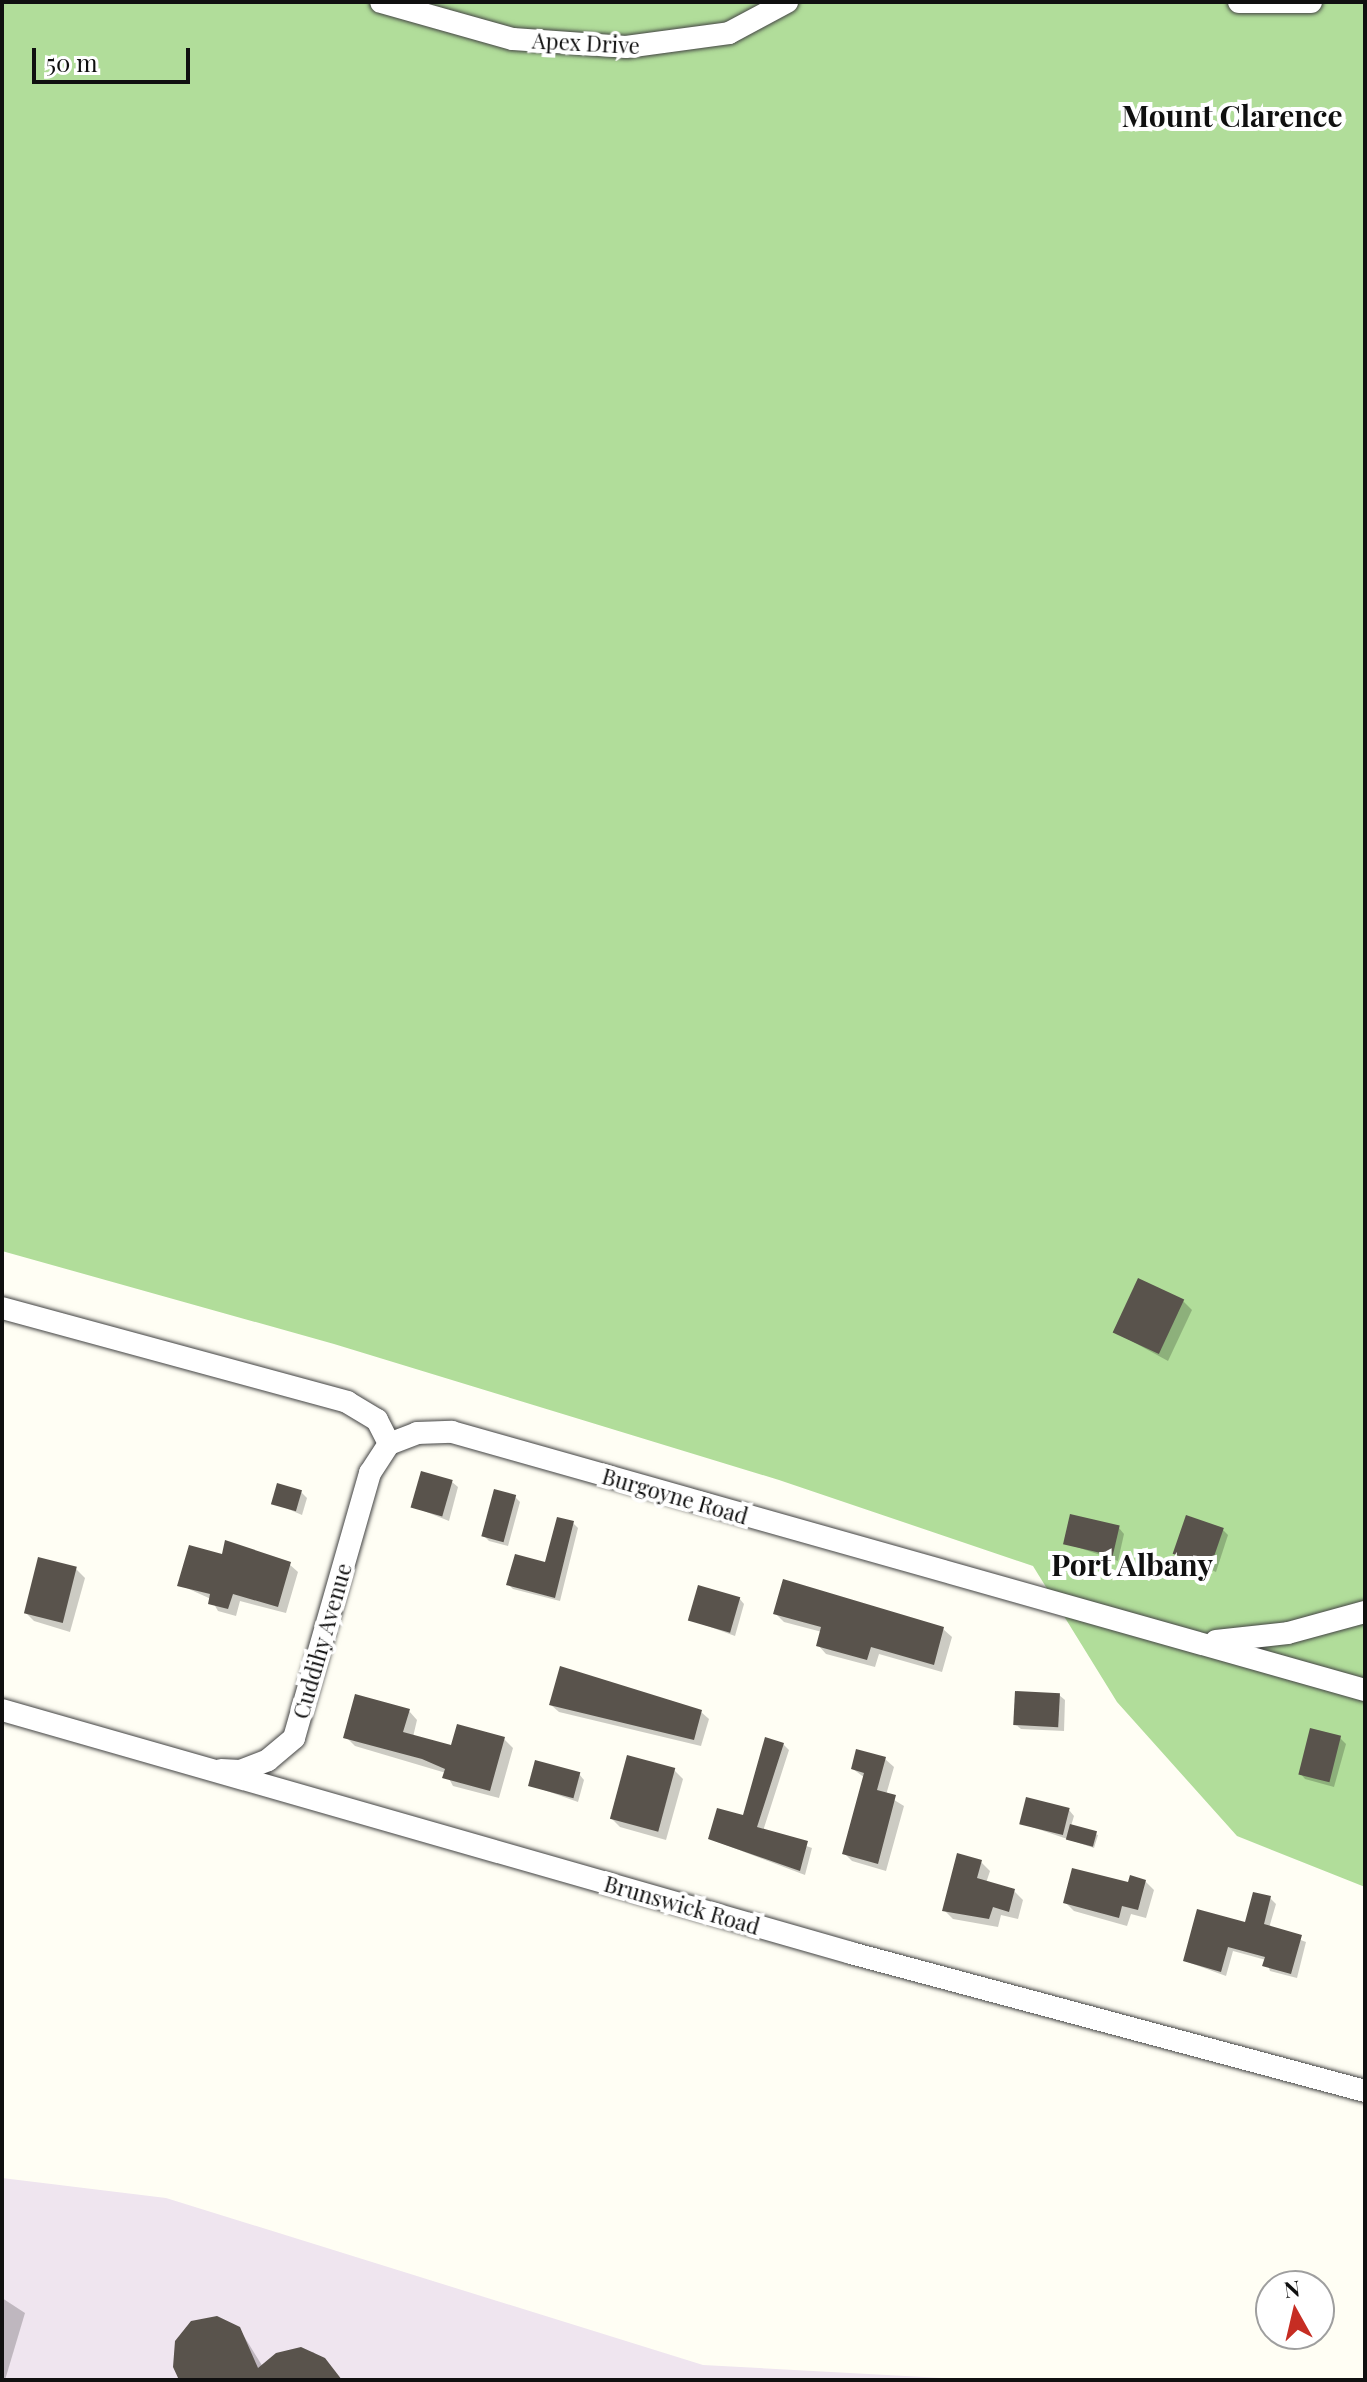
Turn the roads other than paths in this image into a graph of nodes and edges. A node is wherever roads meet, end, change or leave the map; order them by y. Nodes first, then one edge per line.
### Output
1 (381, 2) edge
2 (787, 2) edge
3 (1239, 2) edge
4 (1311, 2) edge
5 (2, 1308) edge
6 (389, 1444) junction
7 (1365, 1612) edge
8 (1207, 1643) junction
9 (1365, 1690) edge
10 (2, 1710) edge
11 (196, 1769) junction
12 (1365, 2091) edge

1 - 2 street, Apex Drive
3 - 4 street
5 - 6 street
6 - 8 street, Burgoyne Road
6 - 11 street, Cuddihy Avenue
7 - 8 street
8 - 9 street, Burgoyne Road
10 - 11 street, Brunswick Road
11 - 12 street, Brunswick Road

